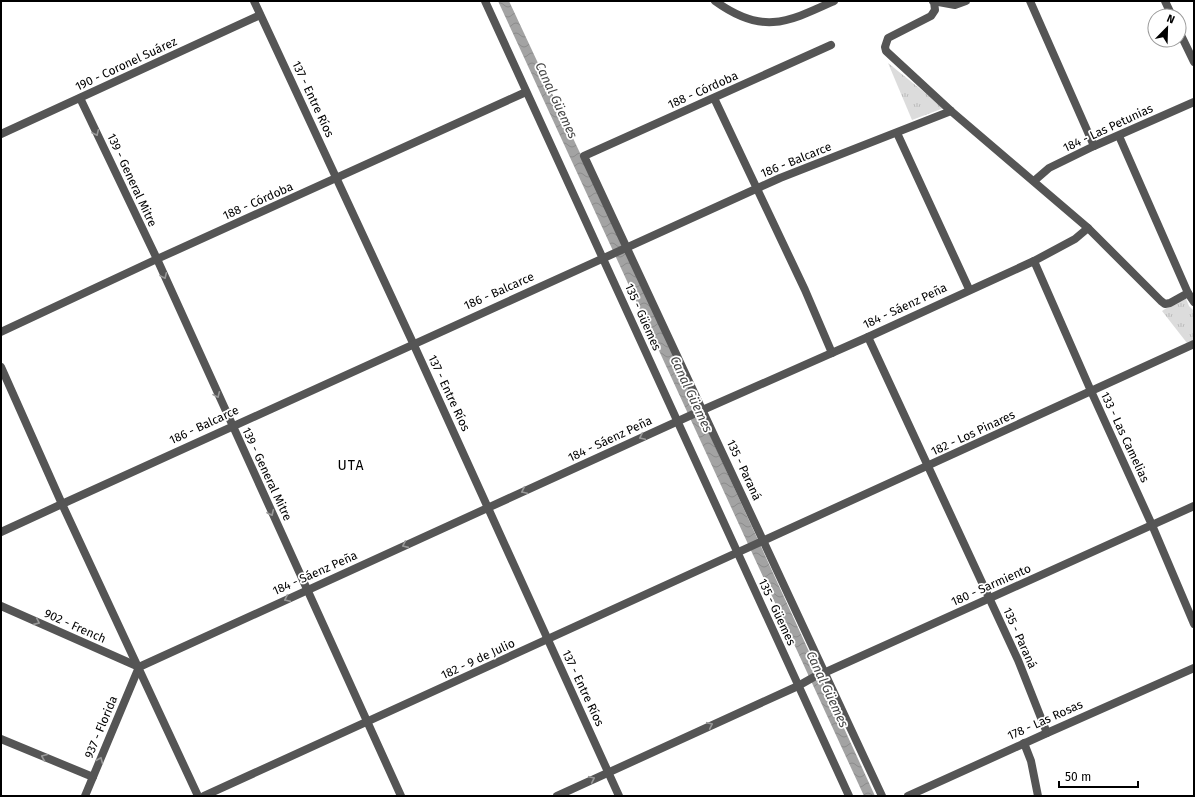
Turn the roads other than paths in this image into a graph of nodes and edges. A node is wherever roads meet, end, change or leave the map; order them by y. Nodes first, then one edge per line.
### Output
1 (254, 1) edge
2 (485, 1) edge
3 (715, 1) edge
4 (834, 1) edge
5 (934, 1) edge
6 (966, 1) edge
7 (1030, 1) edge
8 (260, 15) junction
9 (831, 45) dead end
10 (1187, 48) edge
11 (1194, 62) edge
12 (526, 92) junction
13 (80, 98) junction
14 (714, 98) junction
15 (1194, 102) edge
16 (951, 111) junction
17 (897, 133) junction
18 (1, 134) edge
19 (1119, 136) junction
20 (1094, 146) junction
21 (584, 156) joint
22 (337, 179) junction
23 (1034, 181) junction
24 (758, 188) junction
25 (1088, 228) junction
26 (624, 248) junction
27 (605, 256) junction
28 (157, 259) junction
29 (1034, 261) junction
30 (969, 289) junction
31 (1188, 293) junction
32 (1194, 302) edge
33 (1, 332) edge
34 (868, 337) junction
35 (413, 343) junction
36 (1194, 344) edge
37 (832, 353) junction
38 (1, 367) edge
39 (1091, 391) junction
40 (700, 411) junction
41 (681, 420) junction
42 (231, 426) junction
43 (928, 467) junction
44 (62, 504) junction
45 (1194, 506) edge
46 (488, 508) junction
47 (1152, 525) junction
48 (1, 532) edge
49 (762, 541) junction
50 (739, 551) junction
51 (306, 590) junction
52 (989, 599) junction
53 (1, 606) edge
54 (1194, 624) edge
55 (548, 640) junction
56 (139, 667) junction
57 (1194, 668) edge
58 (823, 672) junction
59 (802, 684) junction
60 (366, 722) junction
61 (1046, 732) junction
62 (1, 739) edge
63 (1024, 743) junction
64 (608, 772) junction
65 (93, 777) junction
66 (85, 796) edge
67 (198, 796) edge
68 (204, 796) edge
69 (401, 796) edge
70 (557, 796) edge
71 (619, 796) edge
72 (849, 796) edge
73 (882, 796) edge
74 (908, 796) edge
75 (1038, 796) edge

1 - 8 street, 137 - Entre Ríos
2 - 12 street, 135 - Güemes
3 - 4 street
5 - 6 street
5 - 16 street
7 - 20 street
8 - 13 street, 190 - Coronel Suárez
8 - 22 street, 137 - Entre Ríos
9 - 14 street, 188 - Córdoba
10 - 11 street
12 - 22 street, 188 - Córdoba
12 - 27 street, 135 - Güemes
13 - 18 street, 190 - Coronel Suárez
13 -> 28 street, 139 - General Mitre
14 - 21 street, 188 - Córdoba
14 - 24 street
15 - 19 street, 184 - Las Petunias
16 - 17 street, 186 - Balcarce
16 - 23 street
17 - 24 street, 186 - Balcarce
17 - 30 street
19 - 20 street, 184 - Las Petunias
19 - 31 street
20 - 23 street, 184 - Las Petunias
21 - 26 street, 135 - Paraná
22 - 28 street, 188 - Córdoba
22 - 35 street, 137 - Entre Ríos
23 - 25 street
24 - 26 street, 186 - Balcarce
24 - 37 street
25 - 29 street, 184 - Sáenz Peña
25 - 31 street
26 - 27 street, 186 - Balcarce
26 - 40 street, 135 - Paraná
27 - 35 street, 186 - Balcarce
27 - 41 street, 135 - Güemes
28 - 33 street, 188 - Córdoba
28 -> 42 street, 139 - General Mitre
29 - 30 street, 184 - Sáenz Peña
29 - 39 street, 133 - Las Camelias
30 - 34 street, 184 - Sáenz Peña
31 - 32 street
34 - 37 street, 184 - Sáenz Peña
34 - 43 street, 135 - Paraná
35 - 42 street, 186 - Balcarce
35 - 46 street, 137 - Entre Ríos
36 - 39 street, 182 - Los Pinares
37 - 40 street, 184 - Sáenz Peña
38 - 44 street
39 - 43 street, 182 - Los Pinares
39 - 47 street, 133 - Las Camelias
40 - 41 street, 184 - Sáenz Peña
40 - 49 street, 135 - Paraná
41 -> 46 street, 184 - Sáenz Peña
41 - 50 street, 135 - Güemes
42 - 44 street, 186 - Balcarce
42 -> 51 street, 139 - General Mitre
43 - 49 street, 182 - Los Pinares
43 - 52 street, 135 - Paraná
44 - 48 street, 186 - Balcarce
44 - 56 street
45 - 47 street, 180 - Sarmiento
46 -> 51 street, 184 - Sáenz Peña
46 - 55 street, 137 - Entre Ríos
47 - 52 street, 180 - Sarmiento
47 - 54 street, 133 - Las Camelias
49 - 50 street, 182 - 9 de Julio
49 - 58 street, 135 - Paraná
50 - 55 street, 182 - 9 de Julio
50 - 59 street, 135 - Güemes
51 -> 56 street, 184 - Sáenz Peña
51 - 60 street, 139 - General Mitre
52 - 58 street, 180 - Sarmiento
52 - 61 street, 135 - Paraná
53 -> 56 street, 902 - French
55 - 60 street, 182 - 9 de Julio
55 - 64 street, 137 - Entre Ríos
65 -> 56 street, 937 - Florida
56 - 67 street
57 - 61 street, 178 - Las Rosas
58 - 59 street, 180 - Sarmiento
58 - 73 street, 135 - Paraná
64 -> 59 street, 180 - Sarmiento
59 - 72 street, 135 - Güemes
60 - 68 street, 182 - 9 de Julio
60 - 69 street, 139 - General Mitre
61 - 63 street, 178 - Las Rosas
65 -> 62 street
63 - 74 street, 178 - Las Rosas
63 - 75 street
70 -> 64 street, 180 - Sarmiento
64 - 71 street, 137 - Entre Ríos
65 - 66 street, 937 - Florida

